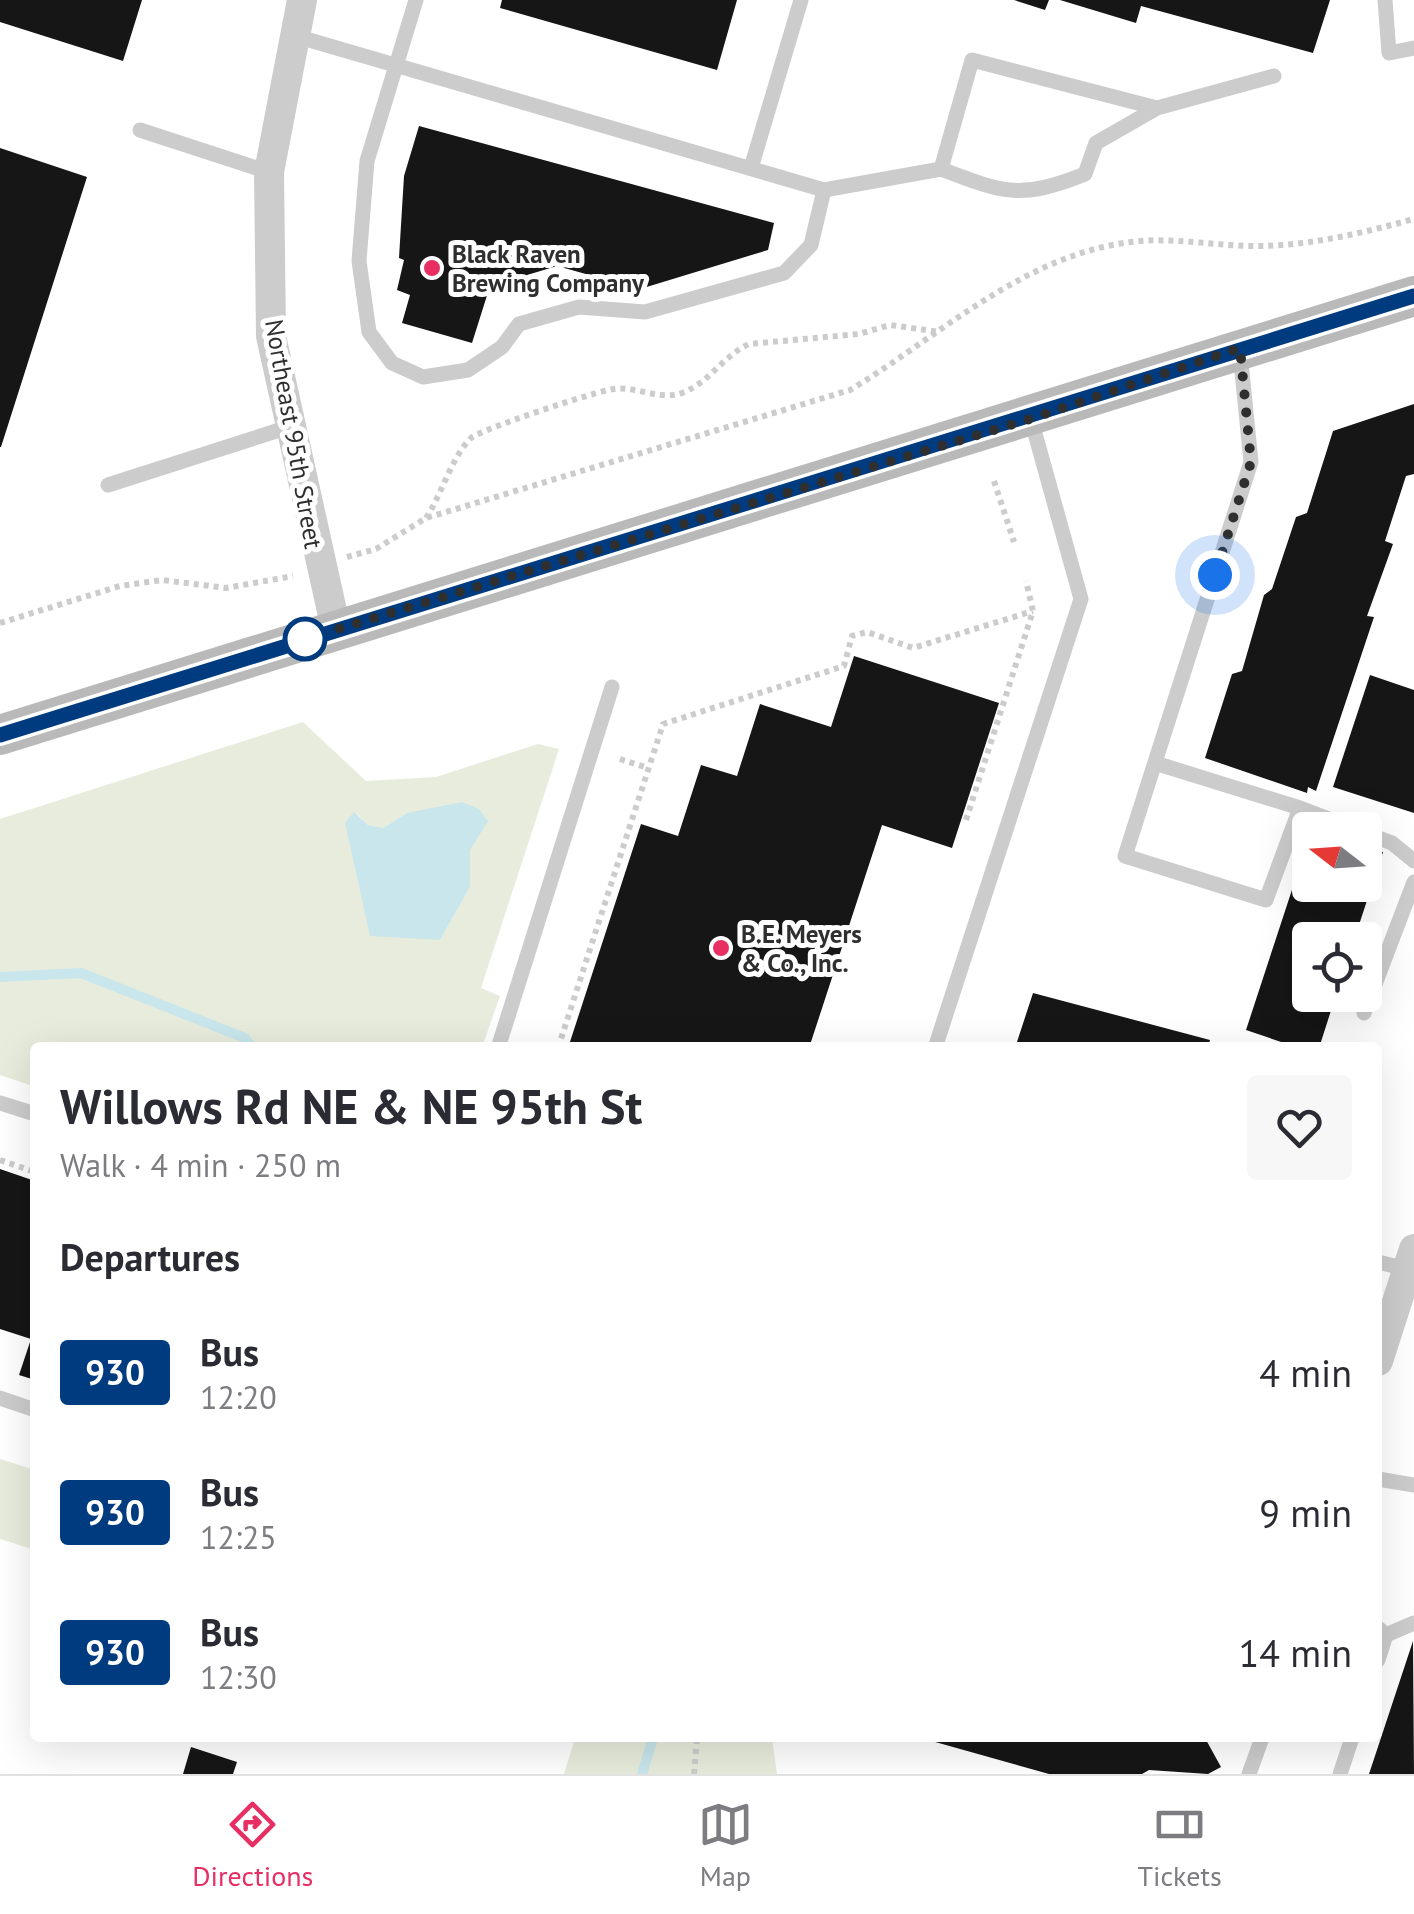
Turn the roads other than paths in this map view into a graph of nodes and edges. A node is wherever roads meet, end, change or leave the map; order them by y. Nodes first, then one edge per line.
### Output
1 (302, 0) edge
2 (416, 0) edge
3 (801, 0) edge
4 (1385, 0) edge
5 (292, 35) junction
6 (1414, 48) edge
7 (396, 65) junction
8 (1274, 76) dead end
9 (1157, 108) junction
10 (140, 130) dead end
11 (751, 168) junction
12 (941, 169) junction
13 (269, 172) junction
14 (824, 190) junction
15 (1414, 296) edge
16 (1240, 348) junction
17 (1030, 419) junction
18 (290, 427) junction
19 (108, 485) dead end
20 (336, 630) junction
21 (612, 686) dead end
22 (0, 735) edge
23 (1155, 764) junction
24 (1300, 808) junction
25 (1311, 812) edge
26 (1382, 839) edge
27 (1414, 861) edge
28 (1414, 882) edge
29 (1364, 1013) dead end
30 (500, 1042) edge
31 (937, 1042) edge
32 (0, 1104) edge
33 (30, 1113) edge
34 (1411, 1259) edge
35 (1382, 1262) edge
36 (1382, 1343) edge
37 (0, 1398) edge
38 (30, 1408) edge
39 (1382, 1480) edge
40 (1414, 1485) edge
41 (1414, 1623) edge
42 (1382, 1632) edge
43 (1261, 1742) edge
44 (1351, 1742) edge
45 (1249, 1774) edge
46 (1340, 1774) edge

1 - 5 street, Northeast 95th Street
2 - 7 lane
3 - 11 lane
4 - 6 lane
5 - 7 lane
5 - 13 street, Northeast 95th Street
7 - 11 lane
7 - 14 lane
8 - 9 lane
9 - 12 lane
9 - 12 lane
10 - 13 lane
11 - 14 lane
12 - 14 lane
13 - 18 street, Northeast 95th Street
15 - 16 main road
16 - 17 main road
16 - 23 lane
17 - 20 main road
17 - 31 lane
18 - 19 lane
18 - 20 street, Northeast 95th Street
20 - 22 main road
21 - 30 lane
23 - 24 lane
23 - 24 lane
24 - 25 lane
26 - 27 lane
28 - 29 lane
32 - 33 lane
34 - 35 lane
34 - 36 street
37 - 38 lane
39 - 40 lane
41 - 42 lane
43 - 45 lane
44 - 46 lane

